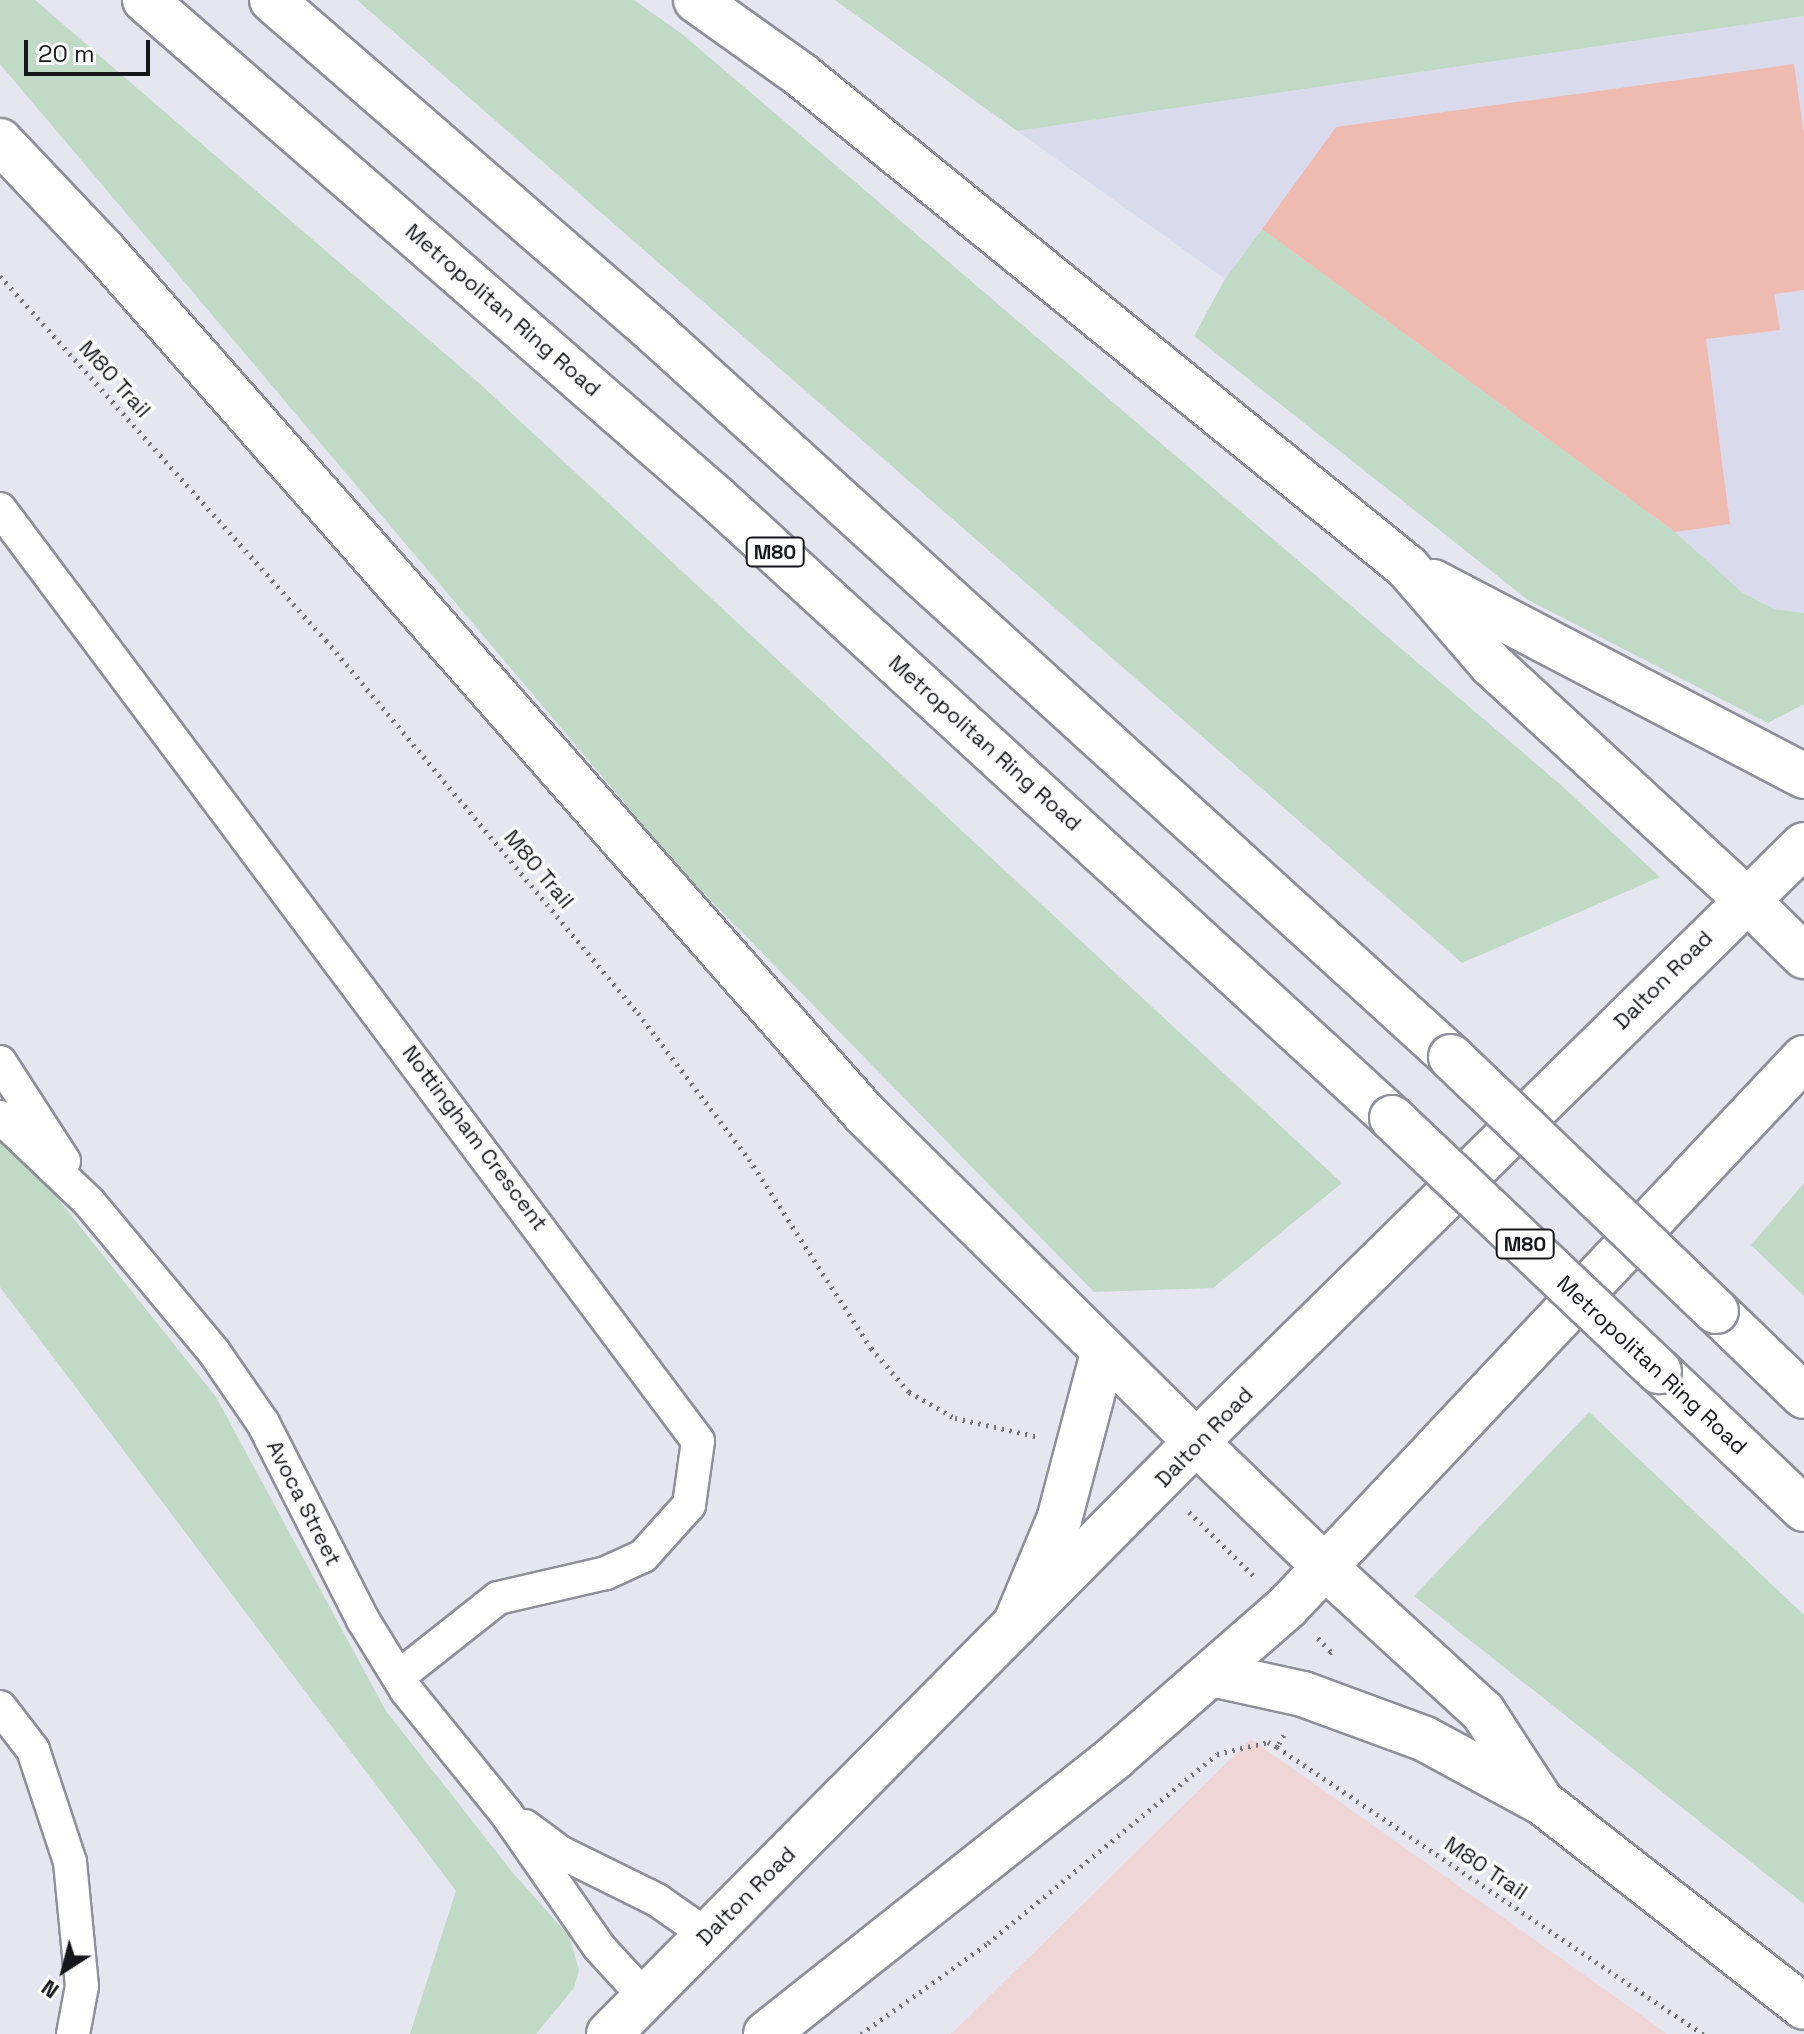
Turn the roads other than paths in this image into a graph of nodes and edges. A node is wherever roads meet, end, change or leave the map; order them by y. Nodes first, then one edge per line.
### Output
1 (145, 0) edge
2 (272, 0) edge
3 (696, 0) edge
4 (0, 141) edge
5 (0, 509) edge
6 (1407, 567) junction
7 (1804, 776) edge
8 (1804, 845) edge
9 (1745, 898) junction
10 (1804, 956) edge
11 (1804, 1058) edge
12 (0, 1062) edge
13 (0, 1117) edge
14 (89, 1202) junction
15 (1103, 1354) junction
16 (1804, 1396) edge
17 (1196, 1442) junction
18 (1804, 1509) edge
19 (1326, 1568) junction
20 (1015, 1625) junction
21 (1212, 1674) junction
22 (398, 1677) junction
23 (0, 1707) edge
24 (1543, 1803) junction
25 (506, 1813) junction
26 (707, 1935) junction
27 (645, 1997) junction
28 (1804, 2007) edge
29 (73, 2034) edge
30 (609, 2034) edge
31 (766, 2034) edge

1 - 18 main road, Metropolitan Ring Road / M80, bridge
2 - 16 main road, bridge
3 - 6 main road
4 - 15 main road
5 - 22 street, Nottingham Crescent
6 - 7 main road
6 - 9 main road
8 - 9 main road, Dalton Road
9 - 10 main road
9 - 17 main road, Dalton Road
11 - 19 main road
12 - 14 street, Avoca Street
13 - 14 street, Avoca Street
14 - 22 street, Avoca Street
15 - 17 main road
15 - 20 main road
17 - 19 main road
17 - 20 main road, Dalton Road
19 - 21 main road
19 - 24 main road
20 - 26 main road, Dalton Road
21 - 24 main road
21 - 31 main road
22 - 25 street, Avoca Street
23 - 29 street
24 - 28 main road
25 - 26 street, Avoca Street
25 - 27 street, Avoca Street
26 - 27 main road, Dalton Road
27 - 30 main road, Dalton Road

